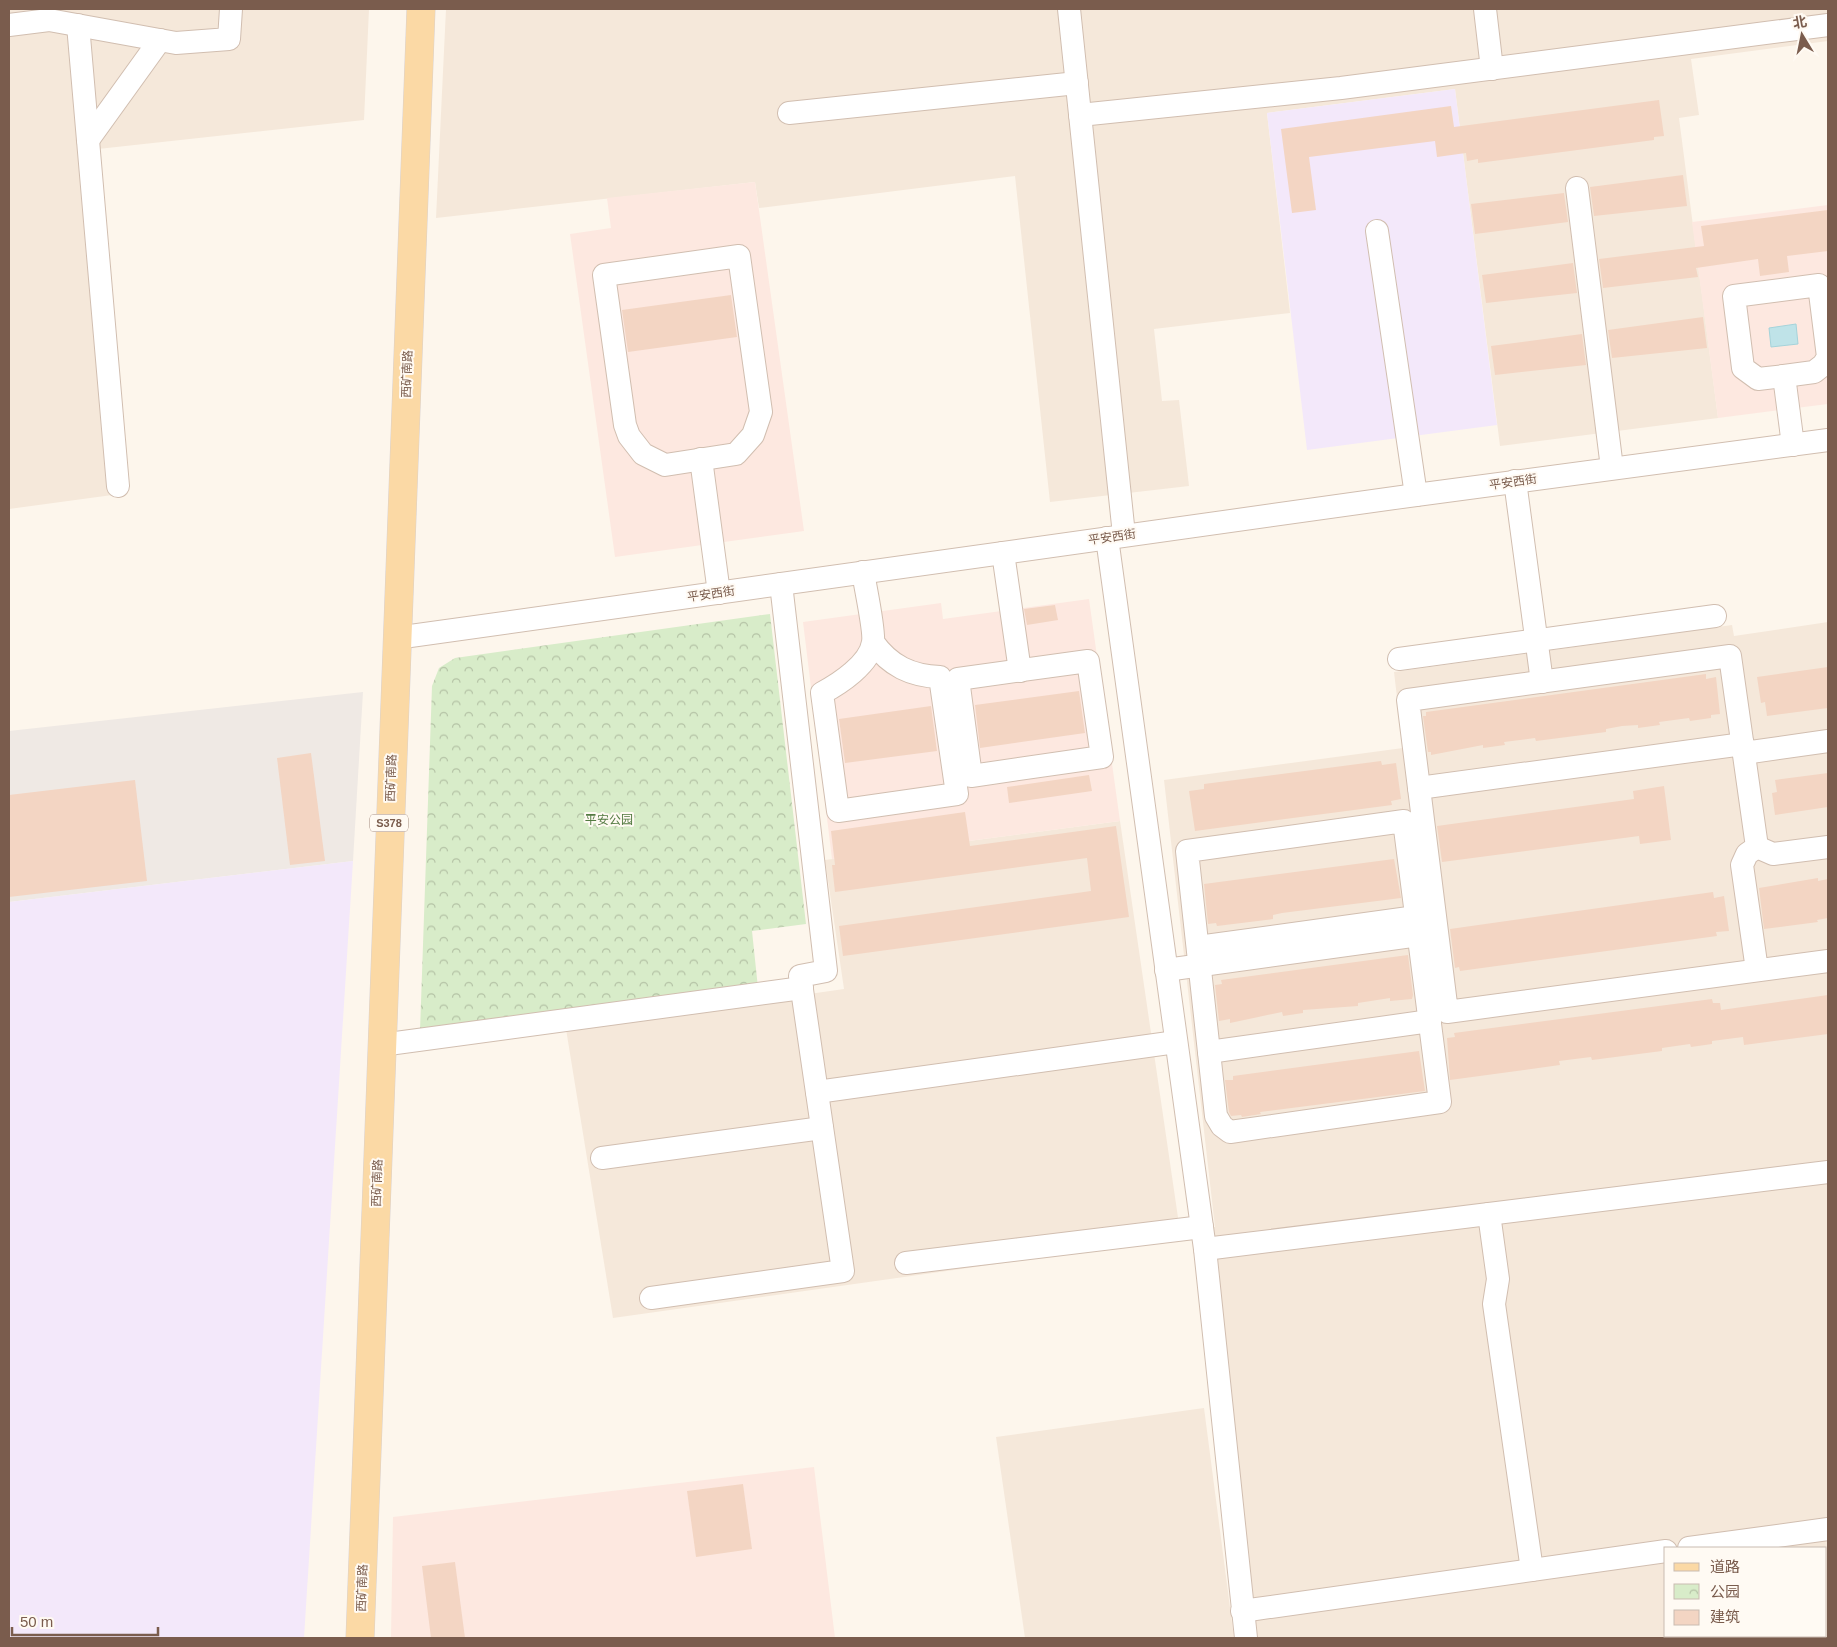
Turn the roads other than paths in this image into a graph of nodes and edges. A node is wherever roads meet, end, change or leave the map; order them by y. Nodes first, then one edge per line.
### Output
1 (231, 9) edge
2 (420, 9) edge
3 (1069, 9) edge
4 (1485, 9) edge
5 (78, 25) junction
6 (9, 26) edge
7 (1828, 26) edge
8 (160, 40) junction
9 (1492, 69) junction
10 (1077, 83) junction
11 (789, 113) dead end
12 (1080, 115) junction
13 (88, 140) junction
14 (1577, 188) dead end
15 (1377, 231) dead end
16 (1784, 376) junction
17 (1828, 440) edge
18 (1793, 444) junction
19 (701, 459) junction
20 (1612, 468) junction
21 (1514, 482) junction
22 (118, 486) dead end
23 (1416, 495) junction
24 (1116, 537) junction
25 (1003, 552) junction
26 (863, 572) junction
27 (781, 584) junction
28 (719, 592) junction
29 (1715, 616) dead end
30 (396, 638) junction
31 (1536, 641) junction
32 (873, 642) junction
33 (1399, 659) dead end
34 (1020, 670) junction
35 (1542, 682) junction
36 (1828, 741) edge
37 (1743, 748) junction
38 (1419, 788) junction
39 (1828, 847) edge
40 (1757, 848) junction
41 (1418, 926) junction
42 (1199, 956) junction
43 (1828, 960) edge
44 (1166, 970) junction
45 (1757, 970) junction
46 (802, 988) junction
47 (1430, 1021) junction
48 (1176, 1042) junction
49 (381, 1045) junction
50 (1209, 1052) junction
51 (817, 1092) junction
52 (822, 1128) junction
53 (602, 1158) dead end
54 (1828, 1172) edge
55 (1490, 1214) junction
56 (1203, 1238) junction
57 (906, 1263) dead end
58 (651, 1298) dead end
59 (1828, 1529) edge
60 (1696, 1547) edge
61 (1664, 1552) edge
62 (1532, 1570) junction
63 (1242, 1611) junction
64 (360, 1638) edge
65 (1246, 1638) edge

1 - 8 street
2 - 30 main road, 西矿南路 / S378
3 - 10 street
4 - 9 street
5 - 6 street
5 - 8 street
5 - 13 street
7 - 9 street
8 - 13 street
9 - 12 street
10 - 11 street
10 - 12 street
12 - 24 street
13 - 22 street
14 - 20 street
15 - 23 street
16 - 16 street
16 - 18 street
17 - 18 street, 平安西街
18 - 20 street, 平安西街
19 - 19 street
19 - 28 street
20 - 21 street, 平安西街
21 - 23 street, 平安西街
21 - 31 street
23 - 24 street, 平安西街
24 - 25 street, 平安西街
24 - 44 street
25 - 26 street, 平安西街
25 - 34 street
26 - 27 street, 平安西街
26 - 32 street
27 - 28 street, 平安西街
27 - 46 street
28 - 30 street, 平安西街
29 - 31 street
30 - 49 main road, 西矿南路 / S378
31 - 33 street
31 - 35 street
32 - 32 street
34 - 34 street
35 - 37 street
35 - 38 street
36 - 37 street
37 - 38 street
37 - 40 street
38 - 45 street
39 - 40 street
40 - 45 street
41 - 42 street
41 - 42 street
41 - 47 street
42 - 44 street
42 - 50 street
43 - 45 street
44 - 48 street
46 - 49 street
46 - 51 street
47 - 50 street
47 - 50 street
48 - 51 street
48 - 56 street
49 - 64 main road, 西矿南路 / S378
51 - 52 street
52 - 53 street
52 - 58 street
54 - 55 street
55 - 56 street
55 - 62 street
56 - 57 street
56 - 63 street
59 - 60 street
61 - 62 street
62 - 63 street
63 - 65 street

